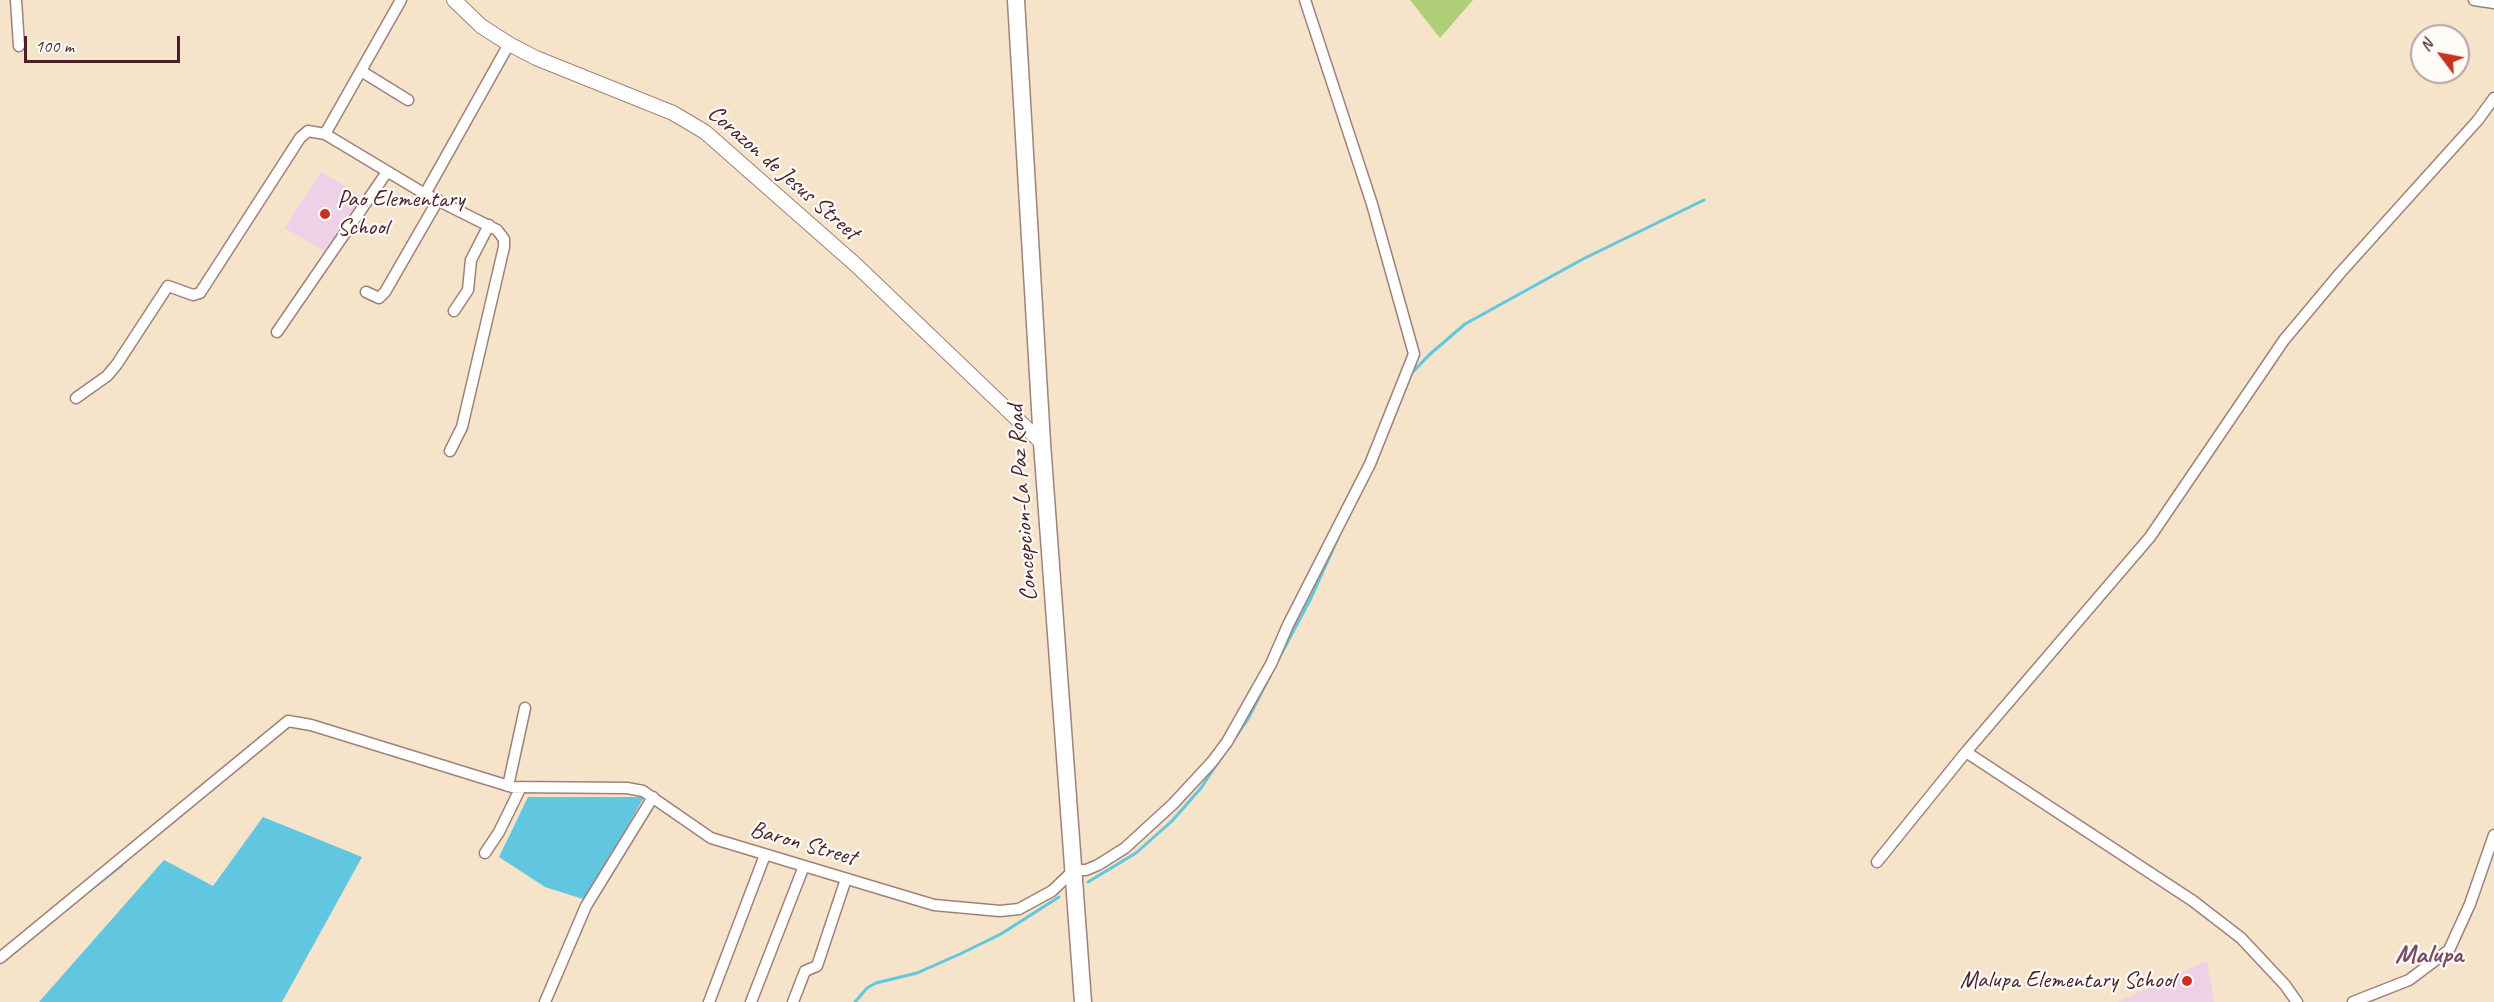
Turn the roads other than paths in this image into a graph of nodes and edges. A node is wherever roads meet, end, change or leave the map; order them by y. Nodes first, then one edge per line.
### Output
1 (16, 0) edge
2 (401, 0) edge
3 (454, 0) edge
4 (1016, 0) edge
5 (1305, 0) edge
6 (2474, 0) edge
7 (2494, 3) edge
8 (509, 45) junction
9 (19, 46) dead end
10 (361, 71) junction
11 (2494, 98) edge
12 (408, 100) dead end
13 (325, 134) junction
14 (387, 172) junction
15 (425, 194) junction
16 (438, 200) junction
17 (489, 225) junction
18 (366, 292) dead end
19 (454, 311) dead end
20 (277, 332) dead end
21 (76, 398) dead end
22 (1042, 443) junction
23 (450, 451) dead end
24 (525, 708) dead end
25 (1966, 752) junction
26 (508, 786) junction
27 (521, 787) junction
28 (652, 797) junction
29 (2494, 835) edge
30 (485, 853) dead end
31 (765, 855) junction
32 (1877, 862) dead end
33 (804, 866) junction
34 (1074, 870) junction
35 (846, 879) junction
36 (0, 958) edge
37 (545, 1002) edge
38 (709, 1002) edge
39 (751, 1002) edge
40 (793, 1002) edge
41 (1083, 1002) edge
42 (2296, 1002) edge
43 (2353, 1002) edge

1 - 9 street
2 - 10 street
3 - 8 street, Corazon de Jesus Street
4 - 22 main road, Concepcion-La Paz Road
5 - 34 street
6 - 7 street
8 - 15 street
8 - 22 street, Corazon de Jesus Street
10 - 12 street
10 - 13 street
11 - 25 street
13 - 14 street
13 - 21 street
14 - 15 street
14 - 20 street
15 - 16 street
16 - 17 street
16 - 18 street
17 - 19 street
17 - 23 street
22 - 34 main road, Concepcion-La Paz Road
24 - 26 street
25 - 32 street
25 - 42 street
26 - 27 street, Baron Street
26 - 36 street, Baron Street
27 - 28 street, Baron Street
27 - 30 street
28 - 31 street, Baron Street
28 - 37 street
29 - 43 street
31 - 33 street, Baron Street
31 - 38 street
33 - 35 street, Baron Street
33 - 39 street
34 - 35 street, Baron Street
34 - 41 main road, Concepcion-La Paz Road
35 - 40 street

